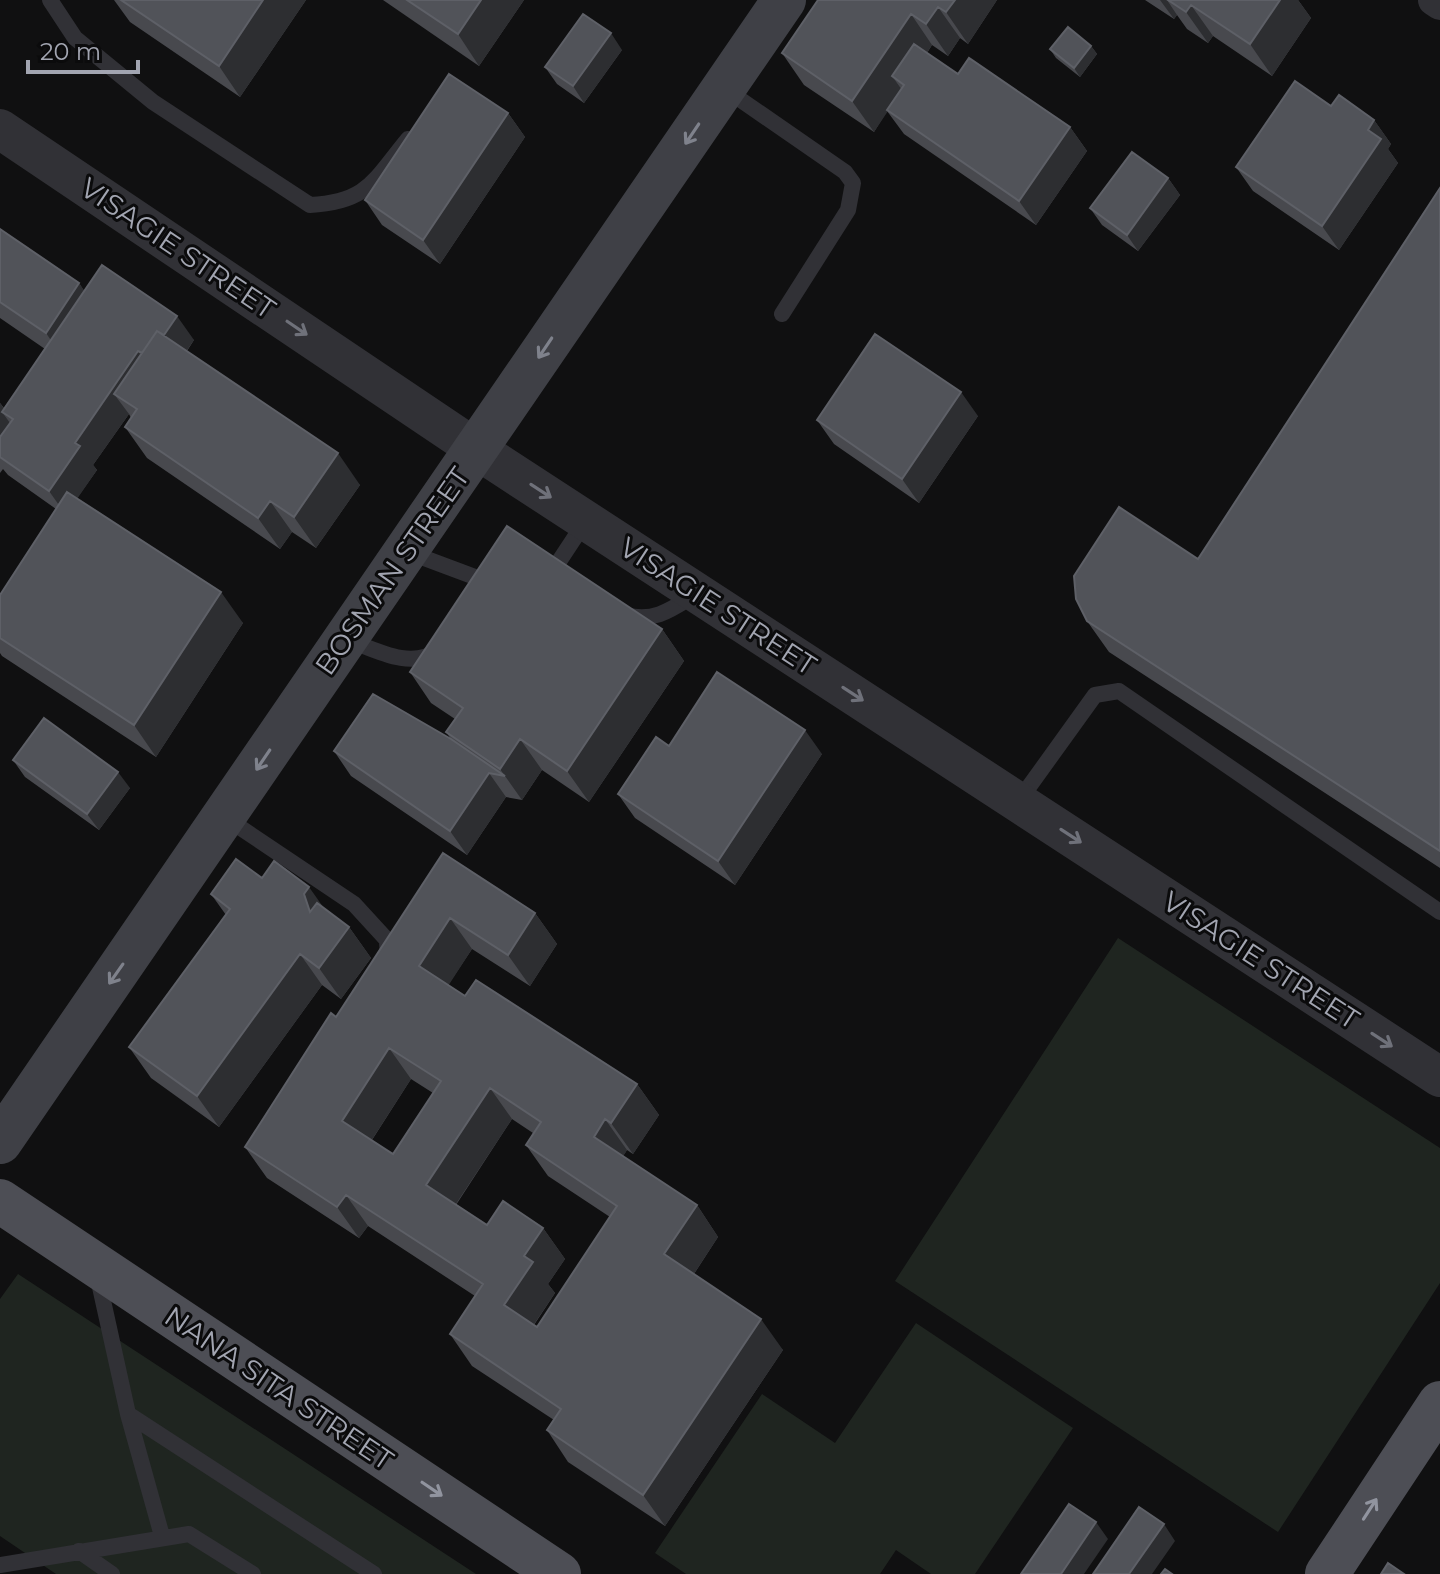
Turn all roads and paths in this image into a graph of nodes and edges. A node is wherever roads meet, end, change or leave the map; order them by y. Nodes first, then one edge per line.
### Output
1 (50, 0) edge
2 (784, 0) edge
3 (1434, 0) edge
4 (1440, 4) edge
5 (724, 88) junction
6 (419, 126) edge
7 (0, 129) edge
8 (782, 314) dead end
9 (476, 449) junction
10 (586, 520) junction
11 (406, 551) junction
12 (552, 572) edge
13 (508, 585) edge
14 (697, 593) junction
15 (609, 611) edge
16 (453, 633) edge
17 (345, 639) junction
18 (1018, 802) junction
19 (224, 817) junction
20 (1440, 912) edge
21 (383, 976) edge
22 (1440, 1077) edge
23 (0, 1142) edge
24 (0, 1201) edge
25 (96, 1265) junction
26 (1440, 1403) edge
27 (128, 1414) junction
28 (162, 1536) junction
29 (79, 1551) junction
30 (0, 1565) edge
31 (112, 1574) edge
32 (253, 1574) edge
33 (374, 1574) edge
34 (559, 1574) edge
35 (1327, 1574) edge

1 - 6 lane
2 - 5 main road, BOSMAN STREET
3 - 4 street
5 - 8 lane
5 -> 9 main road, BOSMAN STREET
7 -> 9 street, VISAGIE STREET
9 -> 10 street, VISAGIE STREET
9 - 11 main road, BOSMAN STREET
10 - 12 lane
10 - 14 street, VISAGIE STREET
11 - 13 lane
11 - 17 main road, BOSMAN STREET
14 - 15 lane
14 -> 18 street, VISAGIE STREET
16 - 17 lane
17 -> 19 main road, BOSMAN STREET
18 - 20 lane
18 -> 22 street, VISAGIE STREET
19 - 21 lane
19 -> 23 main road, BOSMAN STREET
24 - 25 main road, NANA SITA STREET
25 - 27 lane
25 -> 34 main road, NANA SITA STREET
35 -> 26 main road
27 - 28 lane
27 - 33 lane
28 - 29 lane
28 - 32 lane
29 - 30 lane
29 - 31 lane

